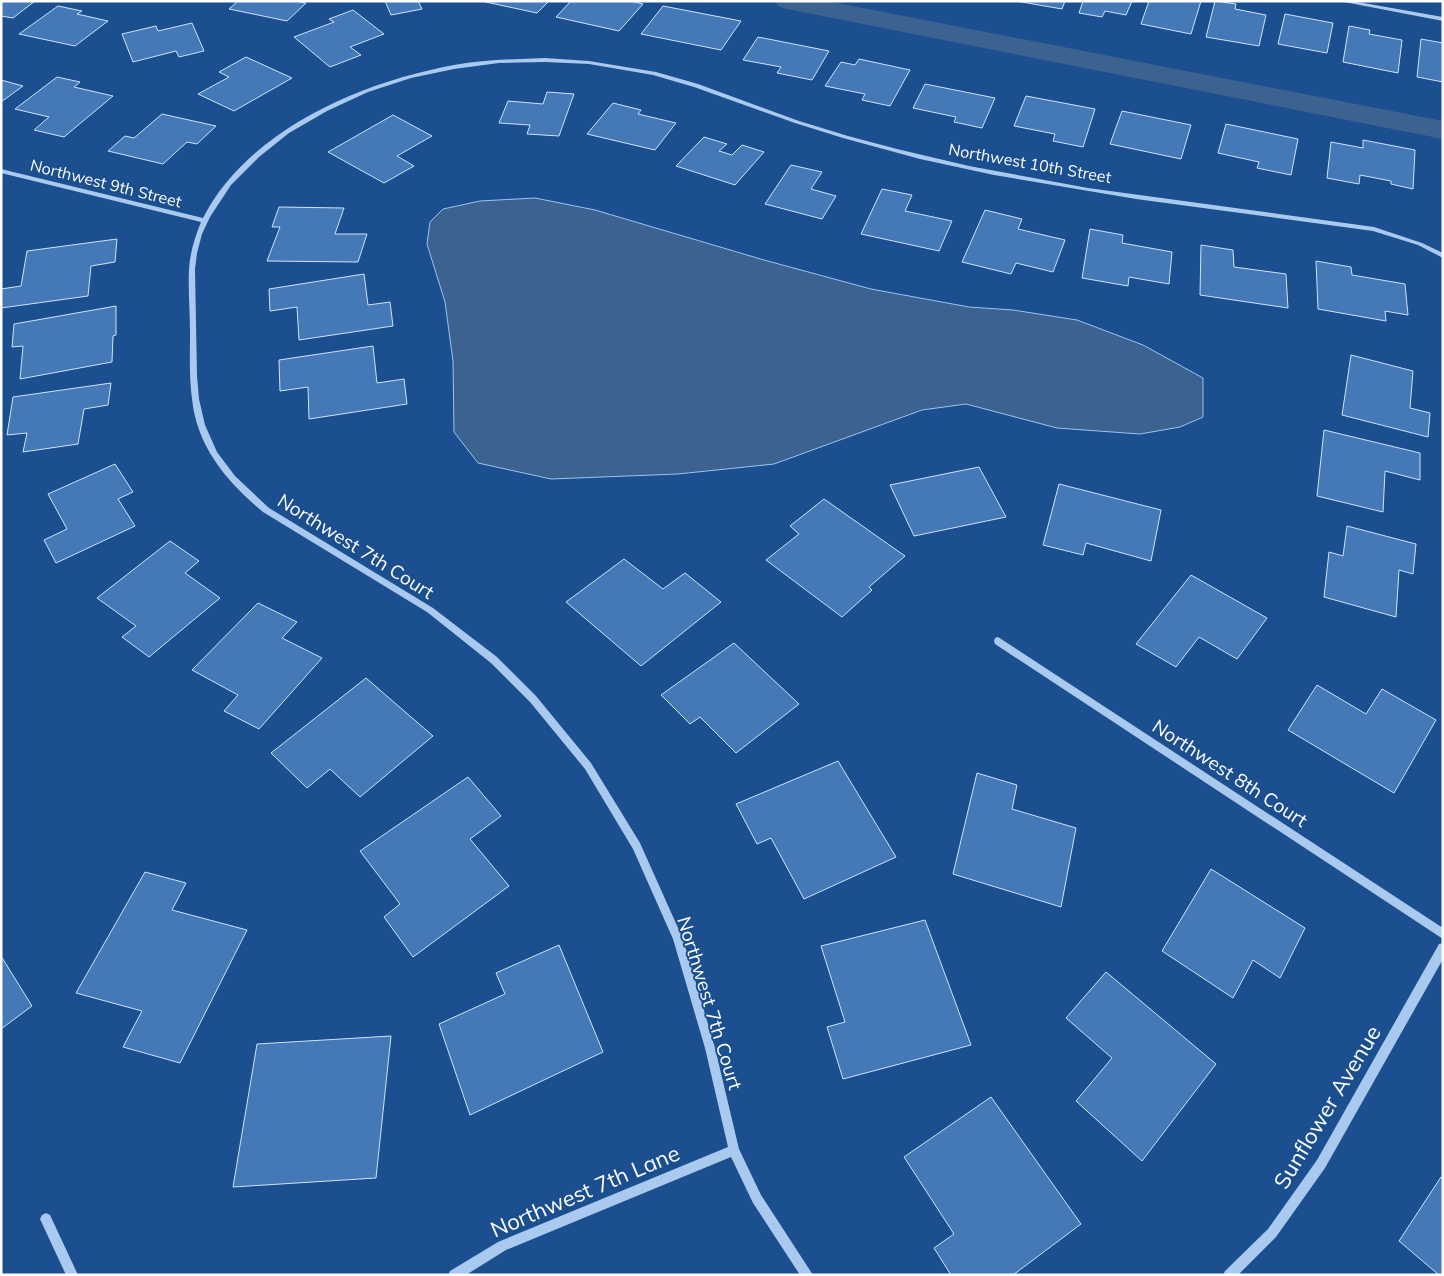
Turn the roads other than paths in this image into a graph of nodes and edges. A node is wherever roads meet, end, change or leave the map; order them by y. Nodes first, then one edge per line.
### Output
1 (1342, 1) edge
2 (1443, 19) edge
3 (618, 66) joint
4 (1, 171) edge
5 (205, 221) junction
6 (1443, 256) edge
7 (998, 641) dead end
8 (1443, 934) edge
9 (1443, 948) edge
10 (734, 1150) junction
11 (46, 1219) dead end
12 (72, 1275) edge
13 (454, 1275) edge
14 (807, 1275) edge
15 (1229, 1275) edge

1 - 2 street
3 - 5 street, Northwest 7th Court
3 - 6 street, Northwest 10th Street
4 - 5 street, Northwest 9th Street
5 - 10 street, Northwest 7th Court
7 - 8 street, Northwest 8th Court
9 - 15 street, Sunflower Avenue
10 - 13 street, Northwest 7th Lane
10 - 14 street, Northwest 7th Court
11 - 12 street

